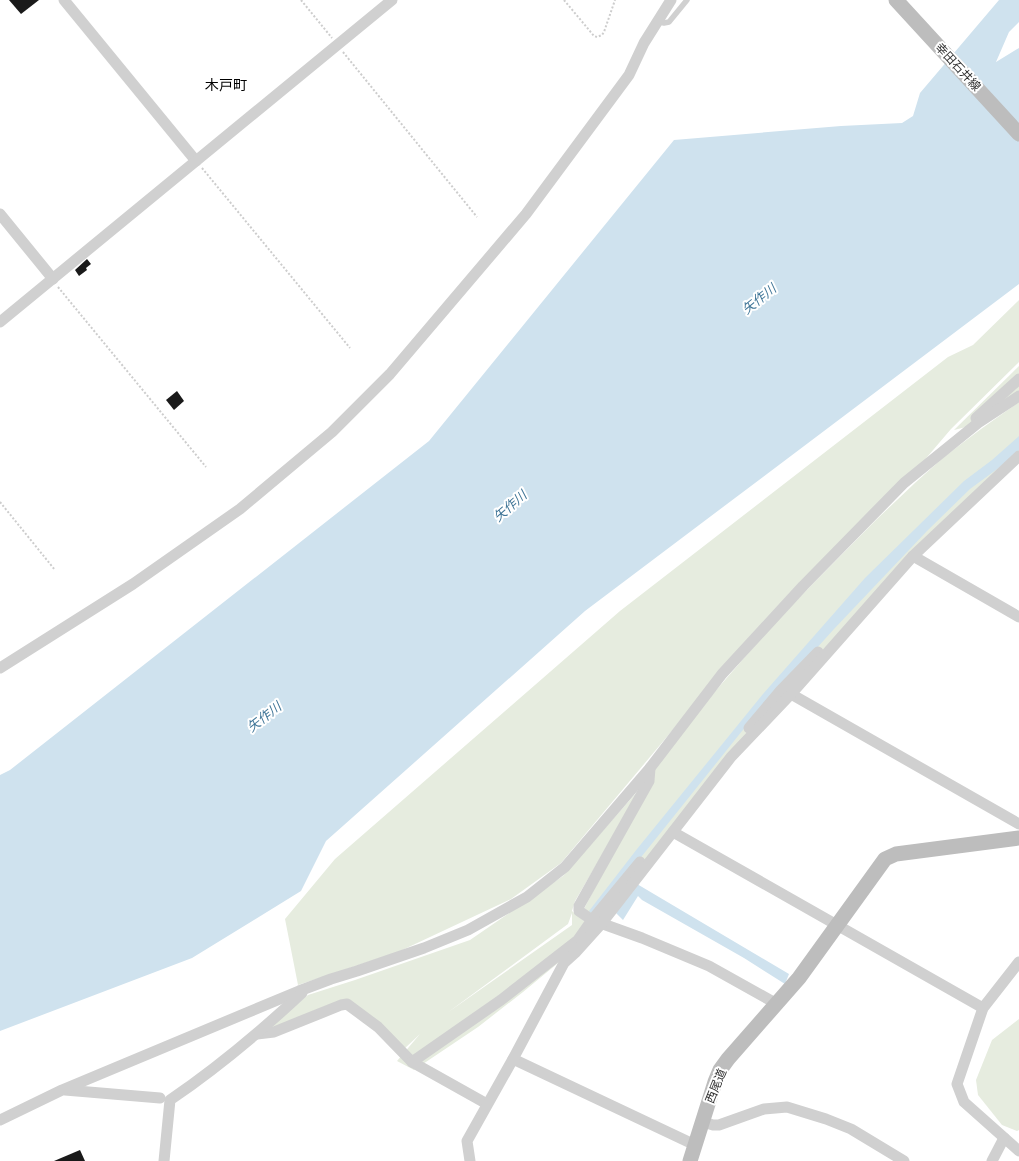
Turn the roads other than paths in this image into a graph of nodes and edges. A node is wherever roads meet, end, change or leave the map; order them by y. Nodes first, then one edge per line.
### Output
1 (64, 0) edge
2 (392, 0) edge
3 (671, 0) edge
4 (687, 0) edge
5 (896, 0) edge
6 (657, 21) junction
7 (1019, 134) edge
8 (196, 161) junction
9 (0, 214) edge
10 (53, 280) junction
11 (0, 322) edge
12 (1019, 379) edge
13 (1019, 396) edge
14 (965, 433) junction
15 (1019, 452) edge
16 (1019, 456) edge
17 (913, 556) junction
18 (1019, 617) edge
19 (0, 668) edge
20 (791, 694) junction
21 (650, 768) junction
22 (1019, 824) edge
23 (673, 832) junction
24 (1019, 838) edge
25 (597, 922) junction
26 (836, 925) junction
27 (1019, 962) edge
28 (309, 987) junction
29 (777, 1004) junction
30 (983, 1008) junction
31 (257, 1034) junction
32 (513, 1059) junction
33 (412, 1062) junction
34 (62, 1090) junction
35 (160, 1098) dead end
36 (487, 1104) junction
37 (0, 1120) edge
38 (702, 1122) junction
39 (1004, 1138) junction
40 (695, 1145) junction
41 (1019, 1151) edge
42 (164, 1161) edge
43 (470, 1161) edge
44 (690, 1161) edge
45 (904, 1161) edge
46 (992, 1161) edge

1 - 8 street
2 - 8 street
3 - 6 street
4 - 6 lane
5 - 7 street, 幸田石井線
6 - 19 street
8 - 10 street
9 - 10 street
10 - 11 street
12 - 14 street
13 - 14 street
14 - 21 street
15 - 25 street
16 - 17 street
17 - 18 street
17 - 20 street
20 - 22 street
20 - 23 street
21 - 25 street
21 - 28 street
23 - 25 street
23 - 26 street
24 - 26 street, 西尾道
25 - 29 street
25 - 32 street
25 - 33 street
26 - 29 street, 西尾道
26 - 30 street
27 - 30 street
28 - 31 street
28 - 34 street
29 - 38 street, 西尾道
30 - 39 street
31 - 33 street
31 - 42 street
32 - 36 street
32 - 40 street
33 - 36 street
34 - 35 street
34 - 37 street
36 - 43 street
38 - 40 street, 西尾道
38 - 45 street
39 - 41 street
39 - 46 street
40 - 44 street, 西尾道

